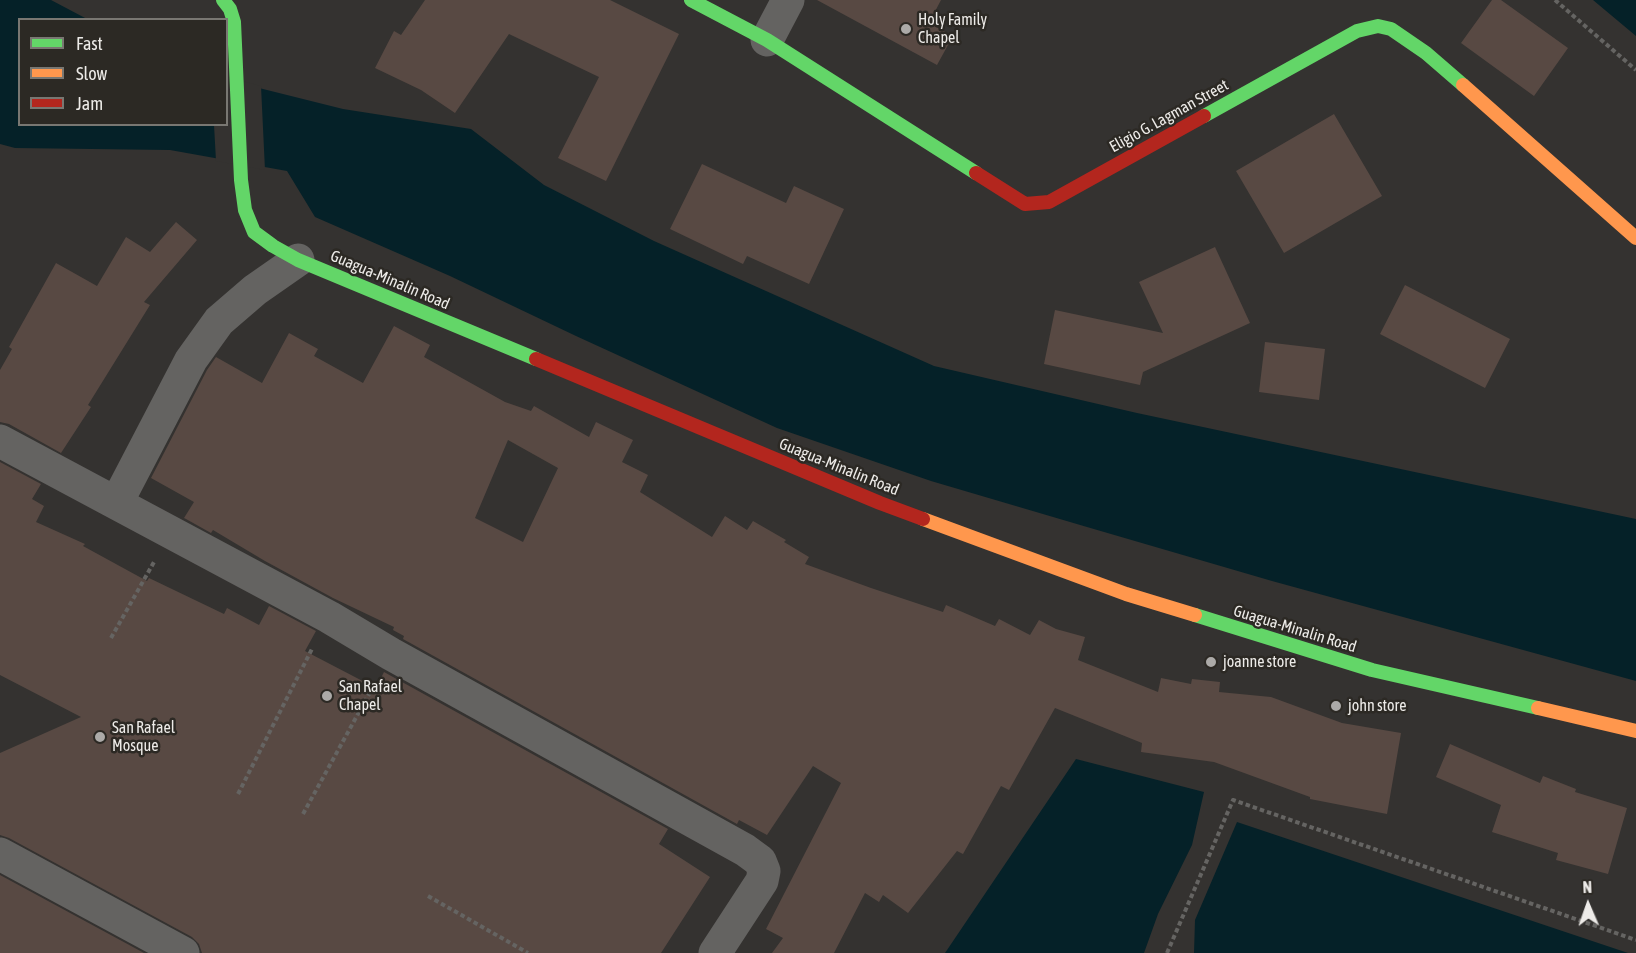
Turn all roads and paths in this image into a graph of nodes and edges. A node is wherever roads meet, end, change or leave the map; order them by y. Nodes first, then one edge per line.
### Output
1 (223, 0) edge
2 (691, 0) edge
3 (788, 0) edge
4 (1555, 0) edge
5 (766, 40) junction
6 (1636, 69) edge
7 (1636, 238) edge
8 (298, 260) junction
9 (0, 441) edge
10 (117, 502) junction
11 (171, 532) junction
12 (329, 617) junction
13 (111, 638) dead end
14 (391, 654) junction
15 (1636, 731) edge
16 (238, 794) dead end
17 (303, 814) dead end
18 (0, 854) edge
19 (428, 896) dead end
20 (1636, 940) edge
21 (183, 953) edge
22 (528, 953) edge
23 (715, 953) edge
24 (1167, 953) edge

1 - 8 main road, Guagua-Minalin Road
2 - 5 main road, Eligio G. Lagman Street
3 - 5 street
4 - 6 path
5 - 7 main road, Eligio G. Lagman Street
8 - 10 street
8 - 15 main road, Guagua-Minalin Road
9 - 10 street
10 - 11 street
11 - 12 street
11 - 13 path
12 - 14 street
12 - 16 path
14 - 17 path
14 - 23 street
18 - 21 street
19 - 22 path
20 - 24 path

